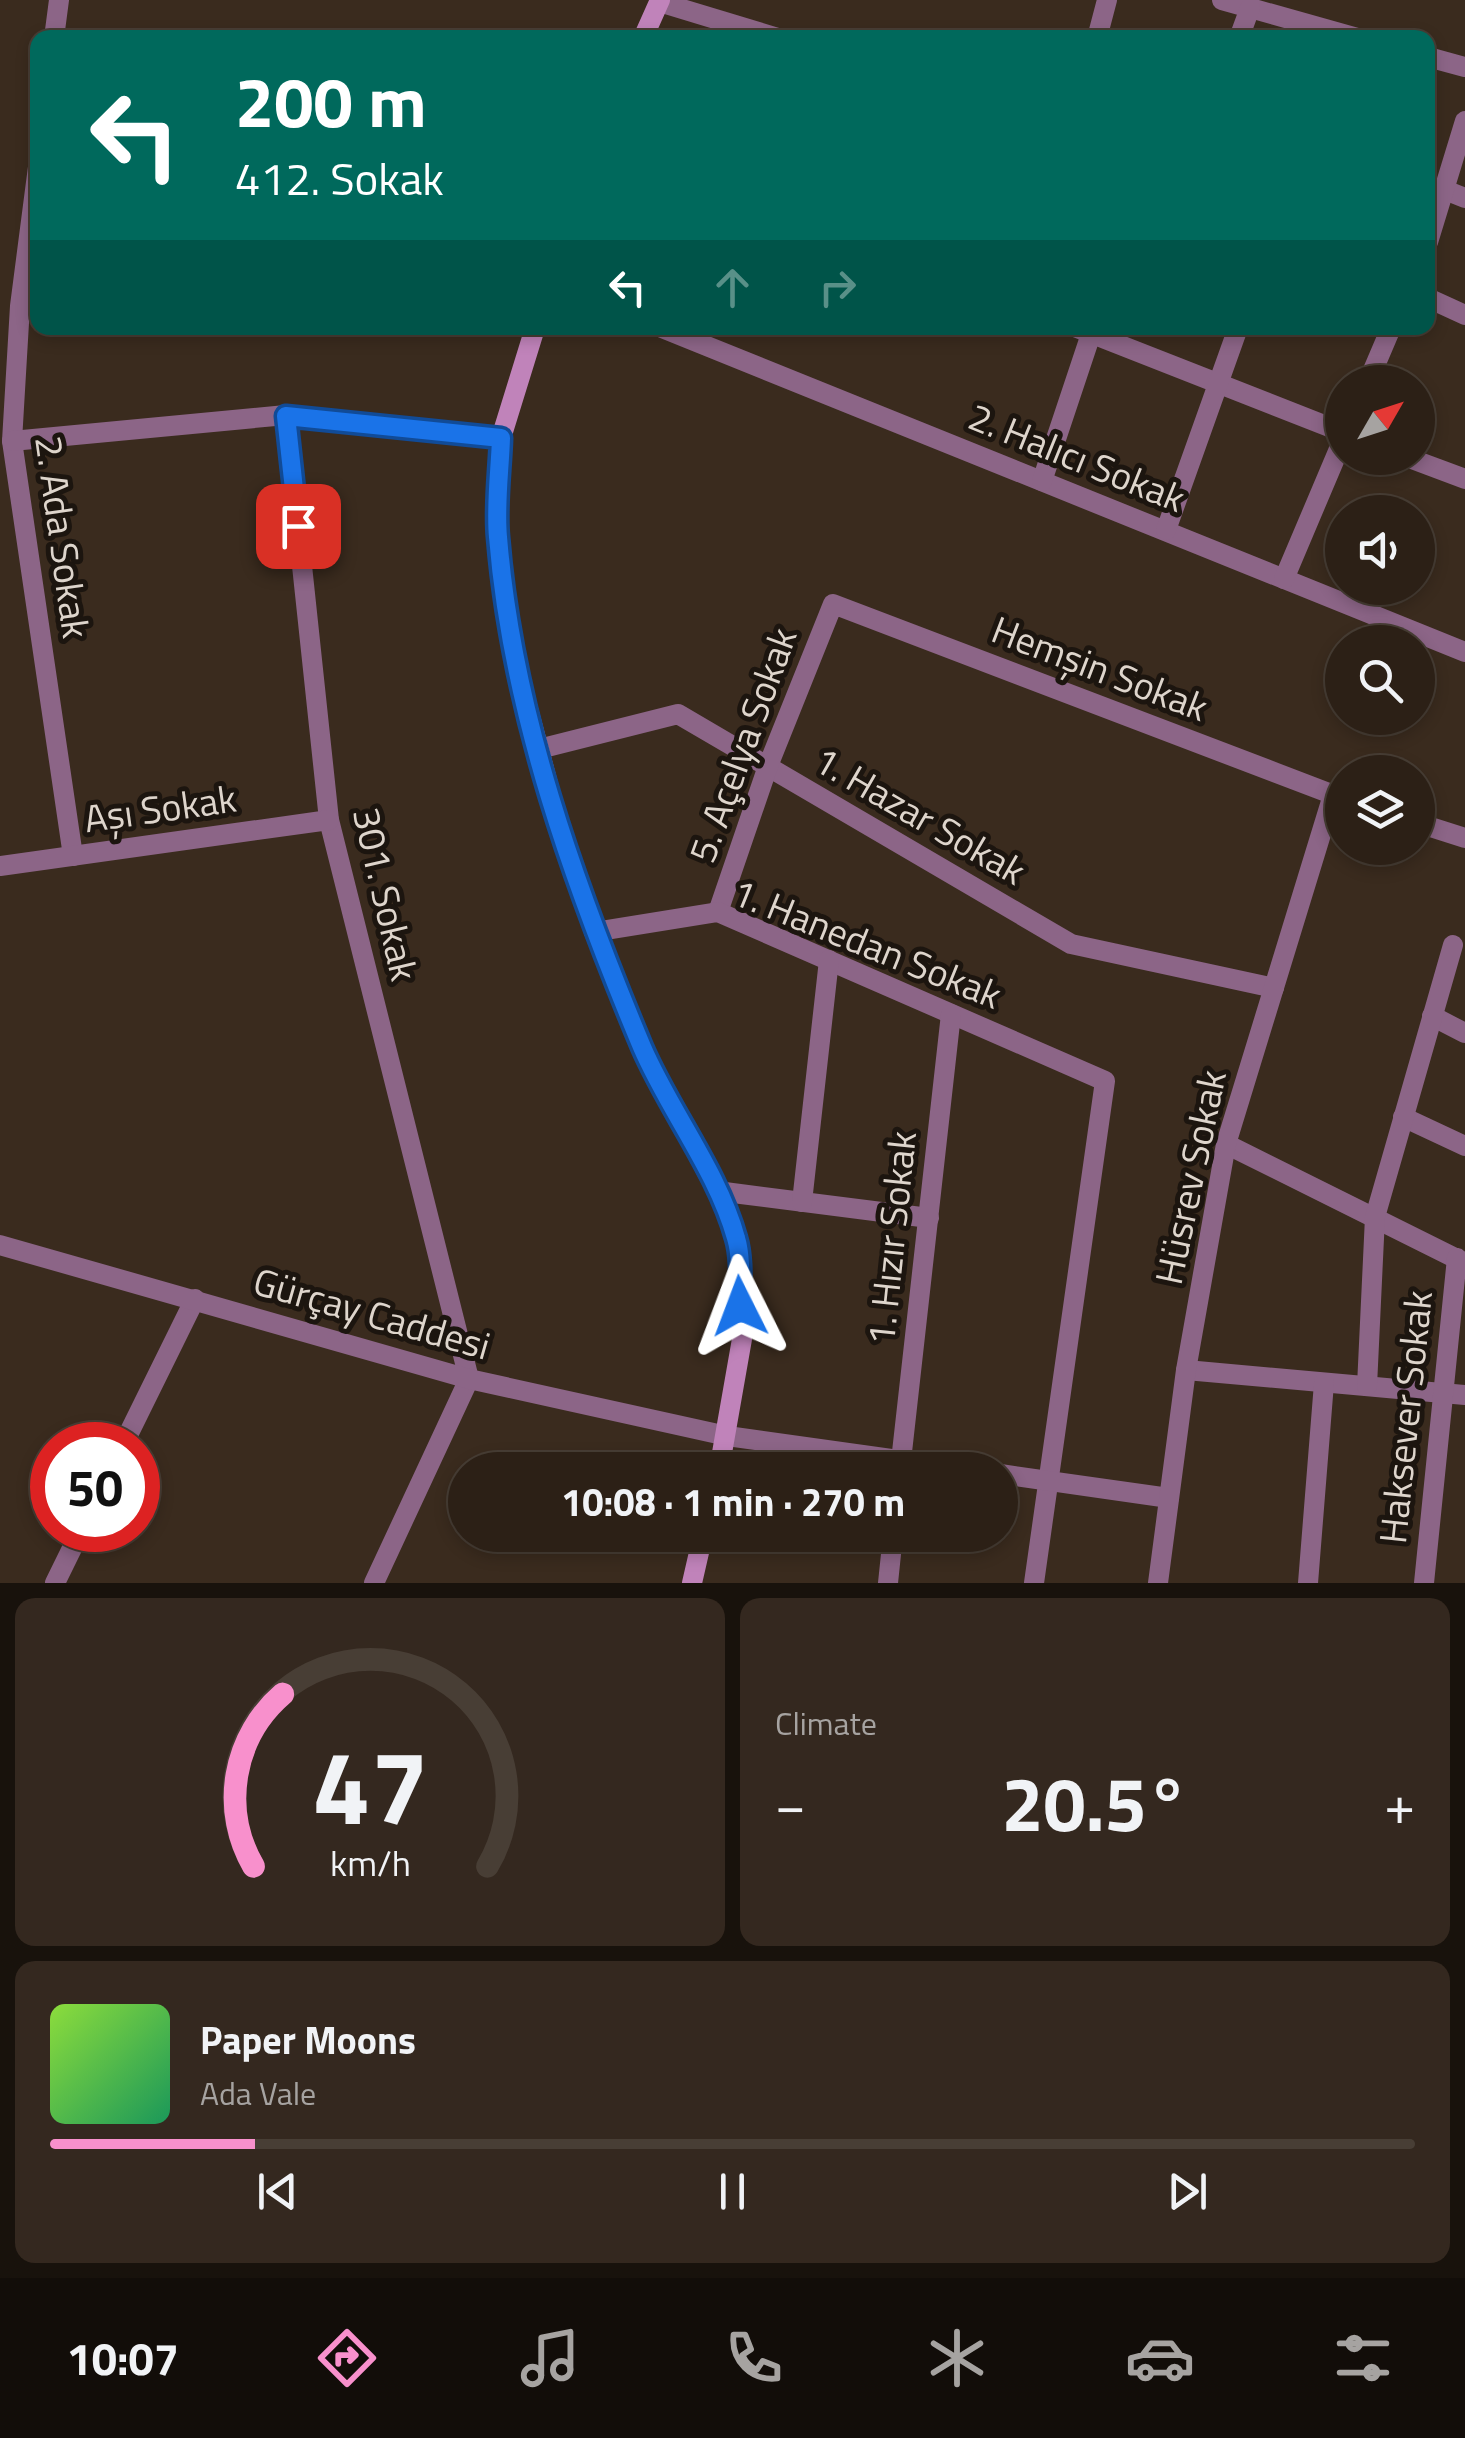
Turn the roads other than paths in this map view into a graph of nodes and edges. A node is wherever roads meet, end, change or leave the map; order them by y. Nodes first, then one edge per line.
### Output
1 (58, 0) edge
2 (1107, 0) edge
3 (1222, 0) edge
4 (660, 1) edge
5 (1250, 8) junction
6 (55, 30) edge
7 (647, 30) edge
8 (752, 30) edge
9 (1099, 30) edge
10 (1242, 30) edge
11 (1328, 30) edge
12 (1435, 59) edge
13 (1465, 68) edge
14 (1465, 122) edge
15 (1444, 190) junction
16 (1465, 198) edge
17 (30, 207) edge
18 (1435, 218) edge
19 (1435, 301) edge
20 (10, 306) edge
21 (1465, 315) edge
22 (533, 335) edge
23 (679, 335) edge
24 (1085, 335) edge
25 (1102, 335) edge
26 (1235, 335) edge
27 (1388, 335) edge
28 (1375, 365) edge
29 (1218, 382) junction
30 (286, 416) junction
31 (1325, 425) edge
32 (501, 438) junction
33 (12, 441) junction
34 (1435, 468) edge
35 (1328, 475) edge
36 (1465, 480) edge
37 (1042, 481) junction
38 (1166, 530) junction
39 (1284, 579) junction
40 (833, 604) joint
41 (1465, 652) edge
42 (538, 749) junction
43 (768, 766) junction
44 (1325, 791) edge
45 (329, 820) junction
46 (1435, 828) edge
47 (1325, 835) edge
48 (1465, 838) edge
49 (73, 856) junction
50 (0, 866) edge
51 (718, 912) junction
52 (594, 932) junction
53 (1453, 945) dead end
54 (829, 960) junction
55 (1274, 988) junction
56 (951, 1014) junction
57 (1432, 1016) junction
58 (1465, 1034) edge
59 (1404, 1117) junction
60 (1226, 1144) junction
61 (1465, 1146) edge
62 (717, 1191) junction
63 (802, 1202) junction
64 (1375, 1217) junction
65 (929, 1218) junction
66 (0, 1245) edge
67 (1461, 1260) edge
68 (194, 1299) junction
69 (1186, 1370) junction
70 (470, 1379) junction
71 (1324, 1383) junction
72 (1367, 1386) junction
73 (1441, 1393) junction
74 (1465, 1395) edge
75 (134, 1422) edge
76 (727, 1436) junction
77 (723, 1452) edge
78 (823, 1452) edge
79 (902, 1452) edge
80 (1018, 1477) edge
81 (1048, 1481) junction
82 (1169, 1498) junction
83 (71, 1552) edge
84 (700, 1552) edge
85 (891, 1552) edge
86 (56, 1583) edge
87 (374, 1583) edge
88 (692, 1583) edge
89 (888, 1583) edge
90 (1034, 1583) edge
91 (1158, 1583) edge
92 (1308, 1583) edge
93 (1424, 1583) edge

1 - 6 street
2 - 9 street
3 - 5 street
4 - 7 main road
4 - 8 street
5 - 10 street
5 - 11 street
12 - 13 street
14 - 15 street
15 - 16 street
15 - 18 street
17 - 20 street, 2. Ada Sokak
19 - 21 street
20 - 33 street, 2. Ada Sokak
22 - 32 main road
23 - 37 street, 2. Halıcı Sokak
24 - 37 street
25 - 29 street
26 - 29 street
27 - 28 street
29 - 31 street
29 - 38 street
30 - 32 street
30 - 33 street
30 - 45 street, 301. Sokak
32 - 42 main road
33 - 49 street, 2. Ada Sokak
34 - 36 street
35 - 39 street
37 - 38 street, 2. Halıcı Sokak
38 - 39 street, 2. Halıcı Sokak
39 - 41 street, 2. Halıcı Sokak
40 - 43 street, 5. Açelya Sokak
40 - 44 street, Hemşin Sokak
42 - 43 street, 1. Hazar Sokak
42 - 52 main road
43 - 51 street, 5. Açelya Sokak
43 - 55 street, 1. Hazar Sokak
45 - 49 street, Aşı Sokak
45 - 70 street, 301. Sokak
46 - 48 street
47 - 55 street, Hüsrev Sokak
49 - 50 street, Aşı Sokak
51 - 52 street, 1. Hanedan Sokak
51 - 54 street, 1. Hanedan Sokak
52 - 62 main road
53 - 57 street
54 - 56 street, 1. Hanedan Sokak
54 - 63 street
55 - 60 street, Hüsrev Sokak
56 - 65 street, 1. Hızır Sokak
56 - 81 street, 1. Hanedan Sokak
57 - 58 street
57 - 59 street
59 - 61 street
59 - 64 street
60 - 64 street
60 - 69 street, Hüsrev Sokak
62 - 63 street
62 - 76 main road
63 - 65 street
64 - 67 street
64 - 72 street
65 - 79 street, 1. Hızır Sokak
66 - 68 street, Gürçay Caddesi
67 - 73 street, Haksever Sokak
68 - 70 street, Gürçay Caddesi
68 - 75 street
69 - 71 street
69 - 82 street, Hüsrev Sokak
70 - 76 street, Gürçay Caddesi
70 - 87 street
71 - 72 street
71 - 92 street
72 - 73 street
73 - 74 street
73 - 93 street, Haksever Sokak
76 - 77 main road
76 - 78 street, Gürçay Caddesi
80 - 81 street
81 - 82 street
81 - 90 street
82 - 91 street, Hüsrev Sokak
83 - 86 street
84 - 88 main road
85 - 89 street

